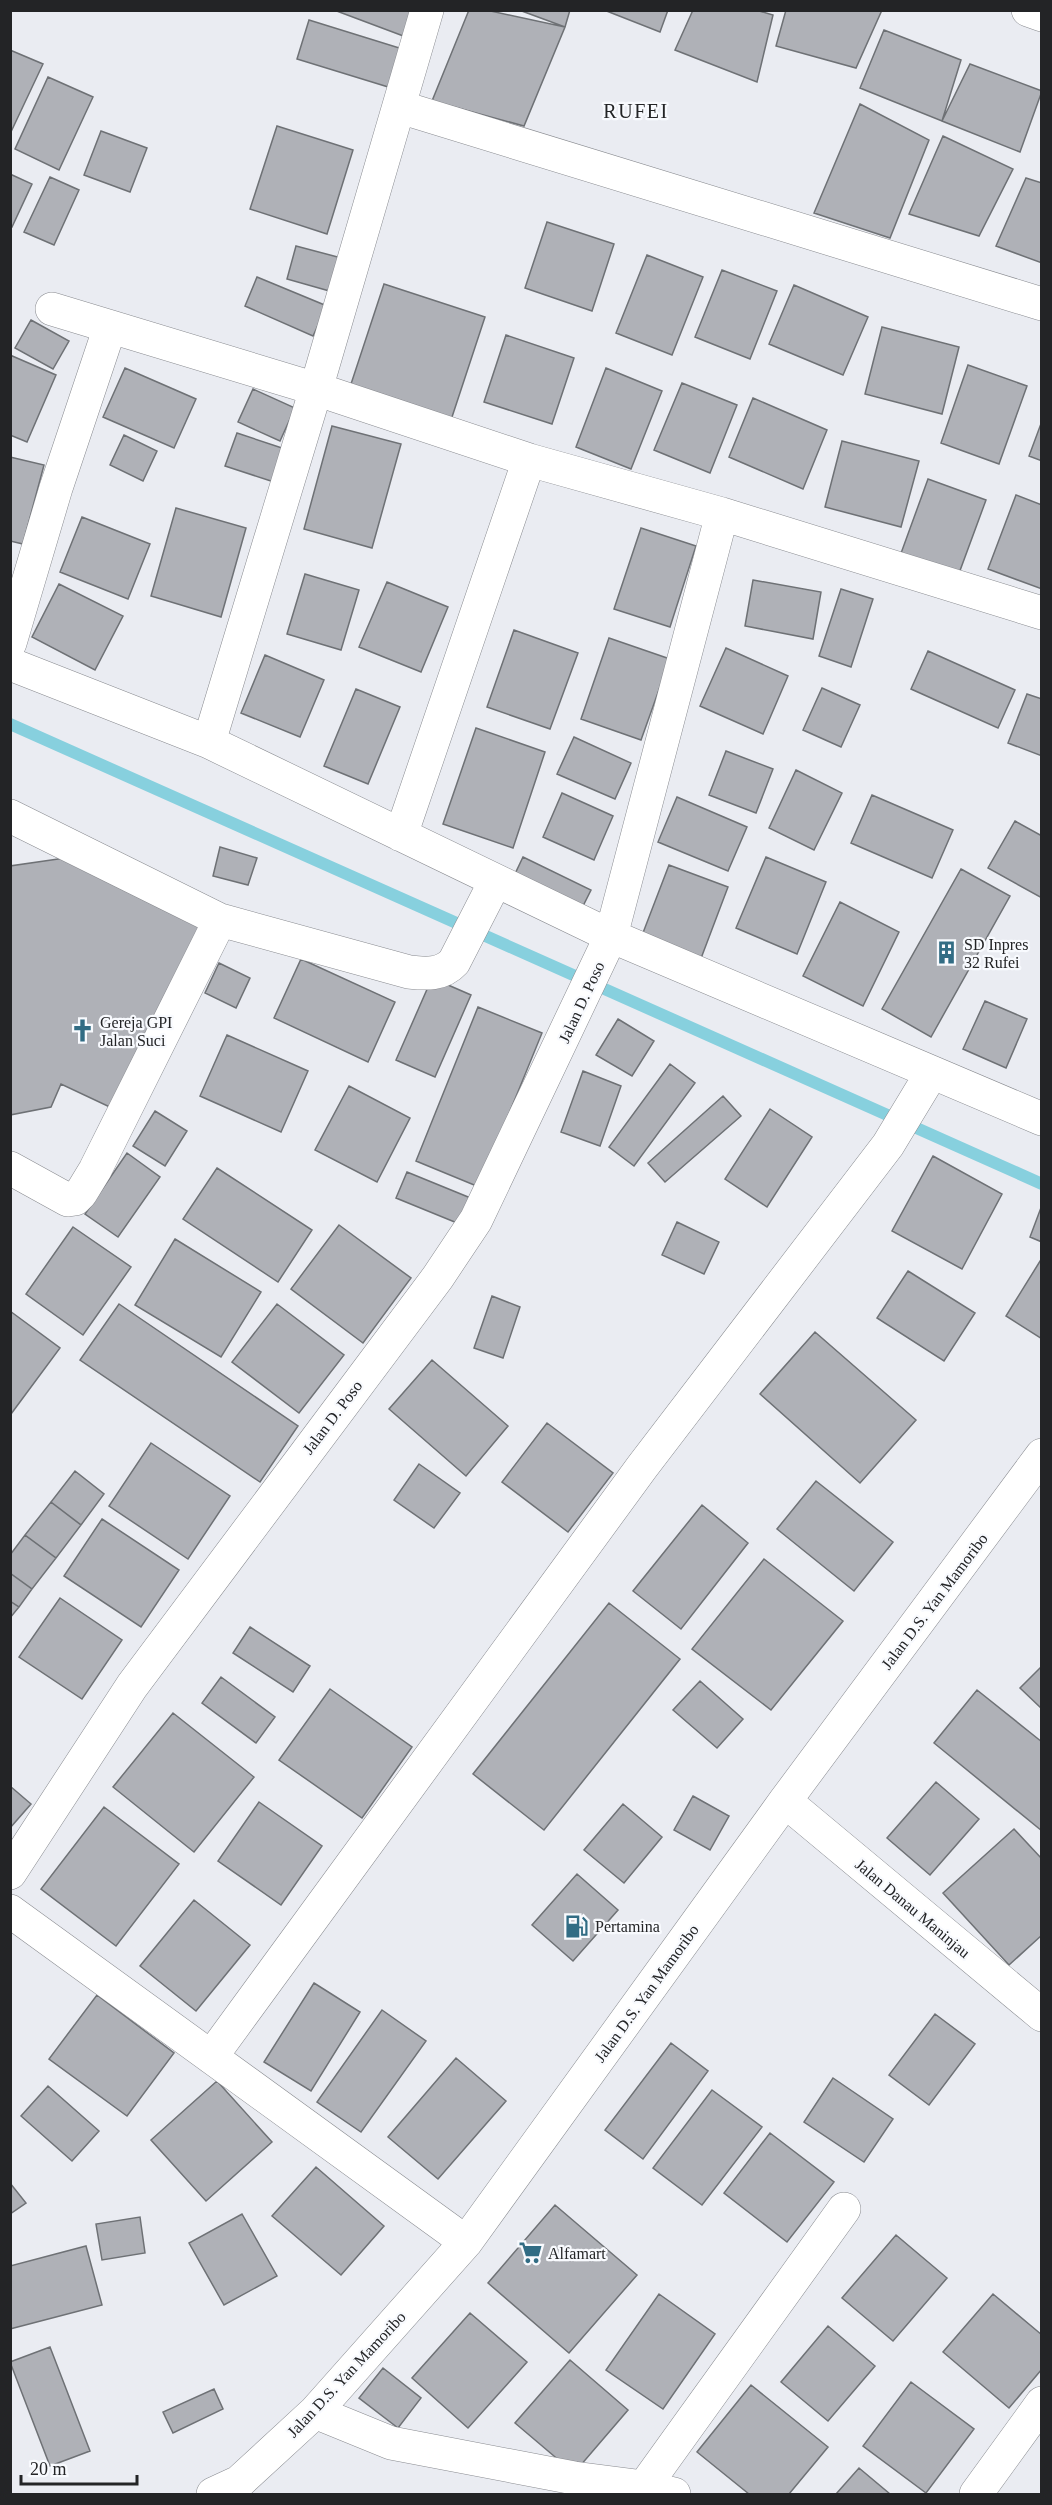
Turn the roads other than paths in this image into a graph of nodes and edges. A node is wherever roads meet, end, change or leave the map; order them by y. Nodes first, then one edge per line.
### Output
1 (427, 10) edge
2 (1028, 10) edge
3 (1041, 15) edge
4 (400, 107) junction
5 (1041, 304) edge
6 (52, 309) dead end
7 (110, 327) junction
8 (316, 389) junction
9 (529, 460) junction
10 (722, 514) junction
11 (1041, 613) edge
12 (10, 643) edge
13 (10, 664) edge
14 (209, 742) junction
15 (10, 816) edge
16 (401, 835) junction
17 (495, 882) junction
18 (220, 920) junction
19 (611, 936) junction
20 (923, 1087) junction
21 (1041, 1119) edge
22 (10, 1168) edge
23 (1041, 1455) edge
24 (785, 1800) junction
25 (10, 1873) edge
26 (10, 1911) edge
27 (1041, 2015) edge
28 (211, 2057) junction
29 (844, 2209) dead end
30 (466, 2242) junction
31 (1041, 2403) edge
32 (315, 2412) junction
33 (659, 2491) edge
34 (213, 2494) edge
35 (976, 2494) edge

1 - 4 street
2 - 3 street
4 - 5 street
4 - 8 street
6 - 7 street
7 - 8 street
7 - 12 street
8 - 9 street
8 - 14 street
9 - 10 street
9 - 16 street
10 - 11 street
10 - 19 street, Jalan D. Poso
13 - 14 street
14 - 16 street
15 - 18 street
16 - 17 street
17 - 18 street
17 - 19 street
18 - 22 street
19 - 20 street
19 - 25 street, Jalan D. Poso
20 - 21 street
20 - 28 street
23 - 24 street, Jalan D.S. Yan Mamoribo
24 - 27 street, Jalan Danau Maninjau
24 - 30 street, Jalan D.S. Yan Mamoribo
26 - 28 street
28 - 30 street
29 - 33 street
30 - 32 street, Jalan D.S. Yan Mamoribo
31 - 35 street
32 - 33 street
32 - 34 street, Jalan D.S. Yan Mamoribo

